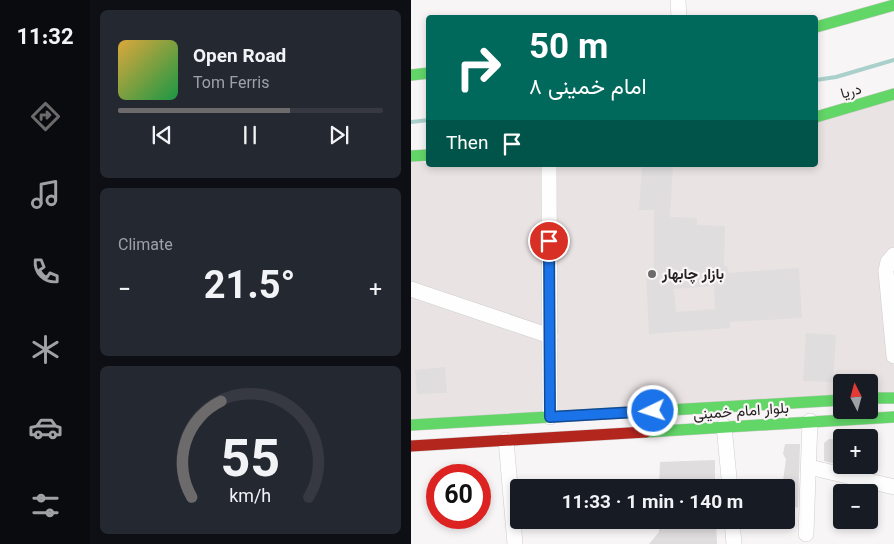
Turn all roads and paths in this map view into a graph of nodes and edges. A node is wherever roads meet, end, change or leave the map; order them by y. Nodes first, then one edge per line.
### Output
1 (678, 0) edge
2 (894, 5) edge
3 (679, 15) edge
4 (818, 26) edge
5 (426, 73) edge
6 (411, 75) edge
7 (894, 94) edge
8 (818, 116) edge
9 (426, 154) edge
10 (411, 156) edge
11 (549, 167) edge
12 (894, 255) edge
13 (411, 290) edge
14 (550, 336) junction
15 (894, 356) edge
16 (879, 398) edge
17 (894, 398) edge
18 (830, 401) junction
19 (833, 401) edge
20 (550, 417) junction
21 (894, 417) edge
22 (810, 421) junction
23 (831, 421) junction
24 (411, 424) edge
25 (724, 426) junction
26 (551, 438) junction
27 (506, 440) junction
28 (411, 446) edge
29 (809, 467) junction
30 (728, 479) edge
31 (894, 487) edge
32 (733, 529) edge
33 (806, 534) dead end
34 (515, 544) edge
35 (734, 544) edge

1 - 3 street
2 - 4 main road
5 - 6 main road
7 - 8 main road, دریا
9 - 10 main road
11 - 14 street
12 - 15 street
13 - 14 street
14 - 20 street
16 - 17 main road
18 - 19 main road, بلوار امام خمینی
18 - 20 main road, بلوار امام خمینی
18 - 23 main road
20 - 24 main road, بلوار امام خمینی
20 - 26 main road
21 - 23 main road, بلوار امام خمینی
22 - 23 main road, بلوار امام خمینی
22 - 25 main road, بلوار امام خمینی
22 - 29 street
25 - 26 main road, بلوار امام خمینی
25 - 30 street
26 - 27 main road, بلوار امام خمینی
27 - 28 main road, بلوار امام خمینی
27 - 34 street
29 - 31 street
29 - 33 street
32 - 35 street

